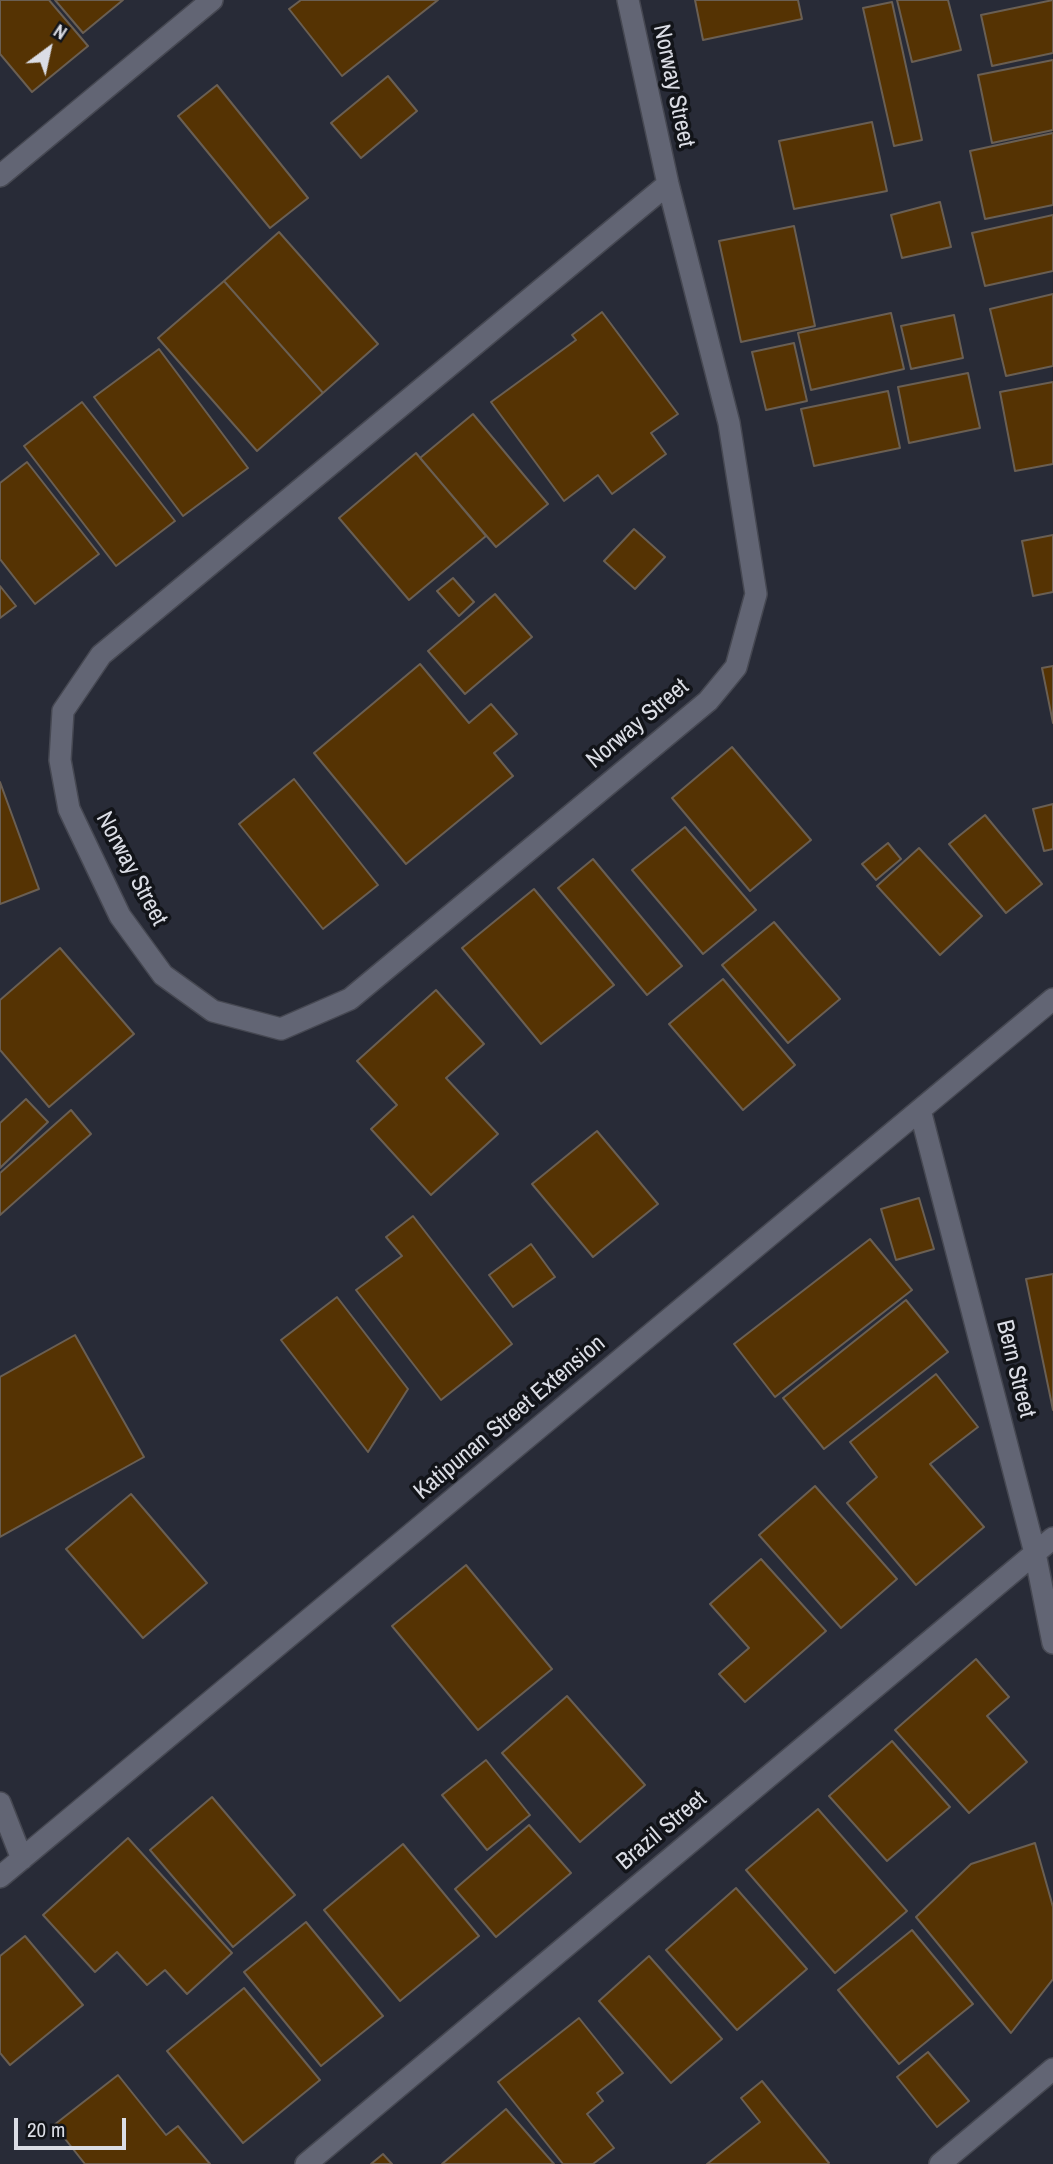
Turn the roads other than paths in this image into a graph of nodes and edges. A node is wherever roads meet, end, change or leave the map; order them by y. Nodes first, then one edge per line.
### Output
1 (212, 0) edge
2 (628, 0) edge
3 (0, 176) edge
4 (667, 184) junction
5 (1053, 999) edge
6 (920, 1110) junction
7 (1053, 1538) edge
8 (1035, 1553) junction
9 (1053, 1643) edge
10 (0, 1803) edge
11 (22, 1858) junction
12 (0, 1877) edge
13 (1053, 2069) edge
14 (306, 2164) edge
15 (940, 2164) edge

1 - 3 street
2 - 4 street, Norway Street
4 - 4 street, Norway Street
5 - 6 street, Katipunan Street Extension
6 - 8 street, Bern Street
6 - 11 street, Katipunan Street Extension
7 - 8 street, Brazil Street
8 - 9 street, Bern Street
8 - 14 street, Brazil Street
10 - 11 street
11 - 12 street, Katipunan Street Extension
13 - 15 street

